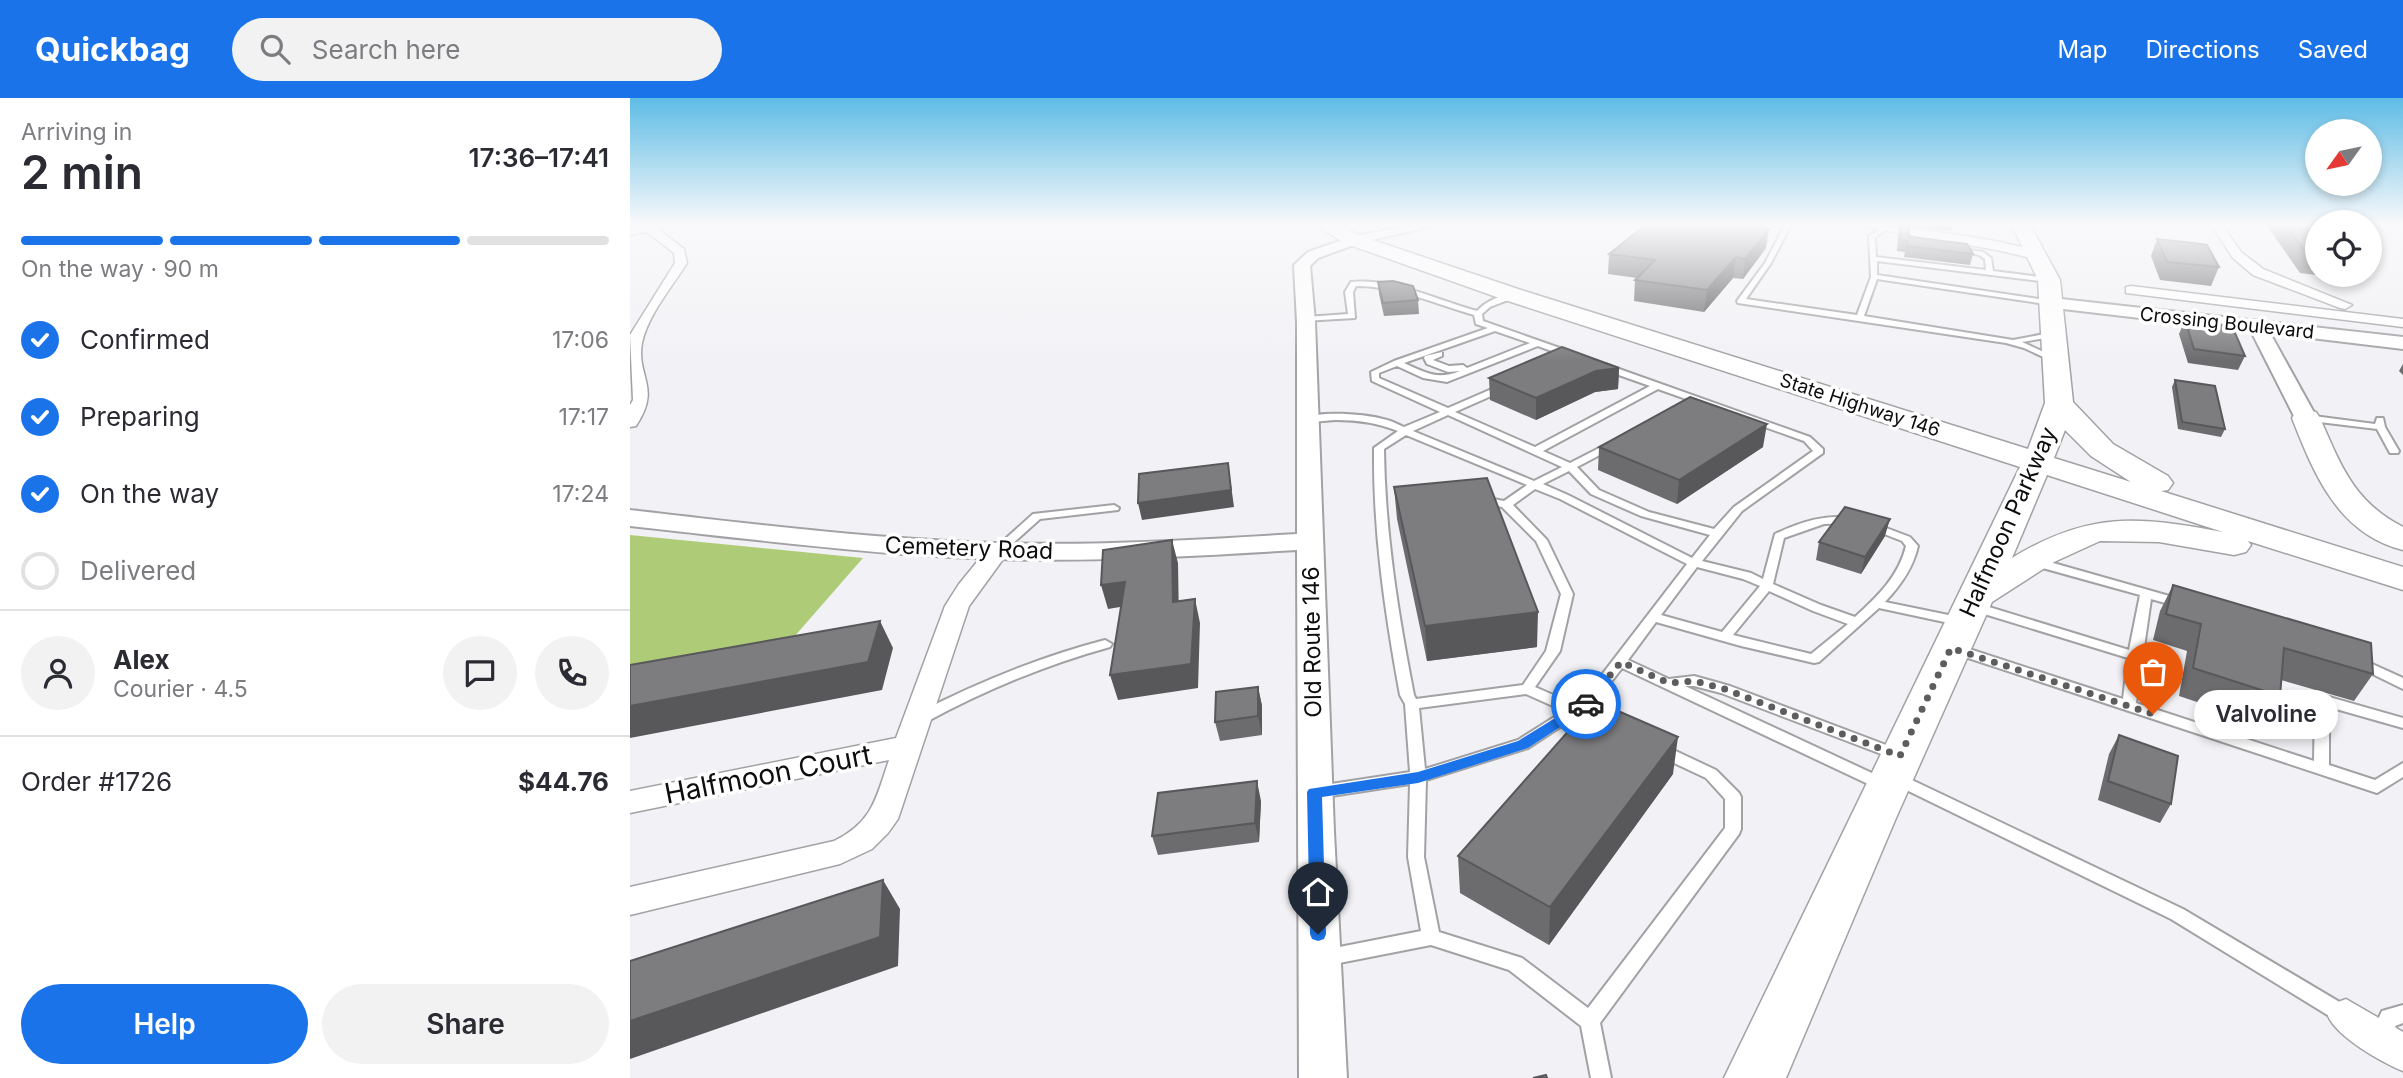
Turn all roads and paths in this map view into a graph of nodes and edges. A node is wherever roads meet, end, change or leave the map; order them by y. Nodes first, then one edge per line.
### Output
1 (677, 269) edge
2 (1304, 269) edge
3 (1437, 269) edge
4 (1764, 269) edge
5 (1874, 269) edge
6 (1954, 269) edge
7 (1989, 269) edge
8 (2044, 269) edge
9 (2254, 269) edge
10 (1990, 273) junction
11 (1874, 277) junction
12 (2049, 280) junction
13 (2131, 290) dead end
14 (1513, 295) junction
15 (2244, 302) junction
16 (2052, 303) junction
17 (1478, 314) junction
18 (1860, 318) junction
19 (2370, 318) junction
20 (1306, 319) junction
21 (2403, 323) edge
22 (2258, 327) junction
23 (1490, 330) junction
24 (2055, 334) junction
25 (2006, 341) junction
26 (2403, 343) edge
27 (1538, 344) junction
28 (1528, 348) junction
29 (1575, 356) junction
30 (1428, 358) junction
31 (2058, 360) junction
32 (1397, 363) junction
33 (1551, 366) edge
34 (1456, 370) junction
35 (1375, 379) joint
36 (1515, 382) edge
37 (1658, 385) junction
38 (1694, 398) junction
39 (2059, 403) junction
40 (1682, 404) edge
41 (1447, 412) junction
42 (2306, 418) junction
43 (1308, 419) junction
44 (630, 422) edge
45 (2380, 424) joint
46 (1406, 430) junction
47 (1623, 438) edge
48 (1536, 451) junction
49 (2395, 451) dead end
50 (2036, 463) junction
51 (1571, 467) junction
52 (1582, 478) junction
53 (1534, 485) junction
54 (1611, 489) dead end
55 (1467, 497) edge
56 (1628, 497) dead end
57 (1506, 505) junction
58 (1115, 508) dead end
59 (1658, 517) junction
60 (630, 518) edge
61 (2234, 525) junction
62 (1717, 533) junction
63 (2403, 540) edge
64 (1310, 541) junction
65 (998, 551) junction
66 (2032, 561) junction
67 (1694, 563) junction
68 (2403, 581) edge
69 (1767, 586) junction
70 (2146, 594) junction
71 (1877, 604) junction
72 (2199, 609) edge
73 (1653, 617) junction
74 (1965, 618) junction
75 (1856, 622) junction
76 (1725, 637) junction
77 (1105, 644) dead end
78 (2341, 655) edge
79 (2135, 656) junction
80 (1621, 662) junction
81 (1669, 683) junction
82 (2403, 684) edge
83 (1527, 689) junction
84 (1412, 704) junction
85 (2129, 706) junction
86 (1576, 710) junction
87 (1598, 720) edge
88 (2403, 723) edge
89 (911, 733) junction
90 (1643, 741) edge
91 (2321, 768) junction
92 (2403, 769) edge
93 (1893, 773) junction
94 (1418, 777) junction
95 (1315, 792) junction
96 (630, 802) edge
97 (630, 901) edge
98 (1431, 937) junction
99 (1319, 959) junction
100 (2403, 1014) edge
101 (2346, 1016) joint
102 (1590, 1021) junction
103 (2403, 1053) edge
104 (1322, 1078) edge
105 (1601, 1078) edge
106 (1755, 1078) edge

1 - 44 street
2 - 20 street, Old Route 146
3 - 14 main road, State Highway 146
4 - 18 lane
5 - 11 lane
6 - 10 lane
7 - 10 lane
8 - 12 main road, Halfmoon Parkway
9 - 19 street
10 - 12 lane
11 - 16 lane
11 - 18 lane
12 - 16 main road, Halfmoon Parkway
13 - 15 street
14 - 17 lane
14 - 50 main road, State Highway 146
15 - 19 street
15 - 22 street
16 - 22 street, Crossing Boulevard
16 - 24 main road, Halfmoon Parkway
17 - 20 lane
17 - 23 lane
18 - 25 lane
19 - 21 street
20 - 43 street, Old Route 146
22 - 26 street, Crossing Boulevard
22 - 42 street
23 - 27 lane
23 - 30 lane
23 - 32 lane
24 - 25 lane
24 - 31 main road, Halfmoon Parkway
25 - 31 lane
27 - 28 lane
27 - 29 lane
28 - 32 lane
28 - 34 lane
29 - 33 lane
29 - 37 lane
30 - 34 lane
30 - 34 lane
31 - 39 main road, Halfmoon Parkway
32 - 35 lane
35 - 41 lane
36 - 41 lane
37 - 38 lane
37 - 48 lane
38 - 40 lane
38 - 62 lane
39 - 50 main road, Halfmoon Parkway
39 - 61 main road
41 - 46 lane
41 - 48 lane
42 - 45 lane
42 - 63 main road
43 - 46 lane
43 - 64 street, Old Route 146
45 - 49 lane
46 - 53 lane
46 - 84 lane
47 - 51 lane
48 - 51 lane
50 - 61 main road, State Highway 146
50 - 74 main road, Halfmoon Parkway
51 - 52 lane
51 - 53 lane
52 - 54 lane
52 - 59 lane
53 - 57 lane
53 - 67 lane
55 - 57 lane
56 - 59 lane
57 - 83 lane
58 - 65 lane
59 - 62 lane
60 - 65 street, Cemetery Road
61 - 68 main road, State Highway 146
62 - 67 lane
64 - 65 street, Cemetery Road
64 - 95 street, Old Route 146
65 - 89 street, Halfmoon Court
66 - 68 main road
66 - 70 lane
66 - 74 main road
67 - 69 lane
67 - 73 lane
69 - 71 lane
69 - 75 lane
69 - 76 lane
70 - 72 lane
70 - 79 lane
71 - 74 lane
71 - 75 lane
73 - 76 lane
73 - 80 lane
74 - 79 lane
74 - 85 lane
74 - 93 main road, Halfmoon Parkway
75 - 76 lane
77 - 89 lane
78 - 82 lane
79 - 85 lane
80 - 81 lane
80 - 86 lane
81 - 93 lane
81 - 93 lane
83 - 84 lane
83 - 86 lane
84 - 94 lane
85 - 91 lane
86 - 87 lane
86 - 94 lane
88 - 91 lane
89 - 96 street, Halfmoon Court
89 - 97 street, Halfmoon Court
90 - 102 lane
91 - 92 lane
93 - 101 lane
93 - 106 main road, Halfmoon Parkway
94 - 95 lane
94 - 98 lane
95 - 99 street, Old Route 146
98 - 99 lane
98 - 102 lane
99 - 104 street, Old Route 146
100 - 103 lane
101 - 103 street
102 - 105 lane

